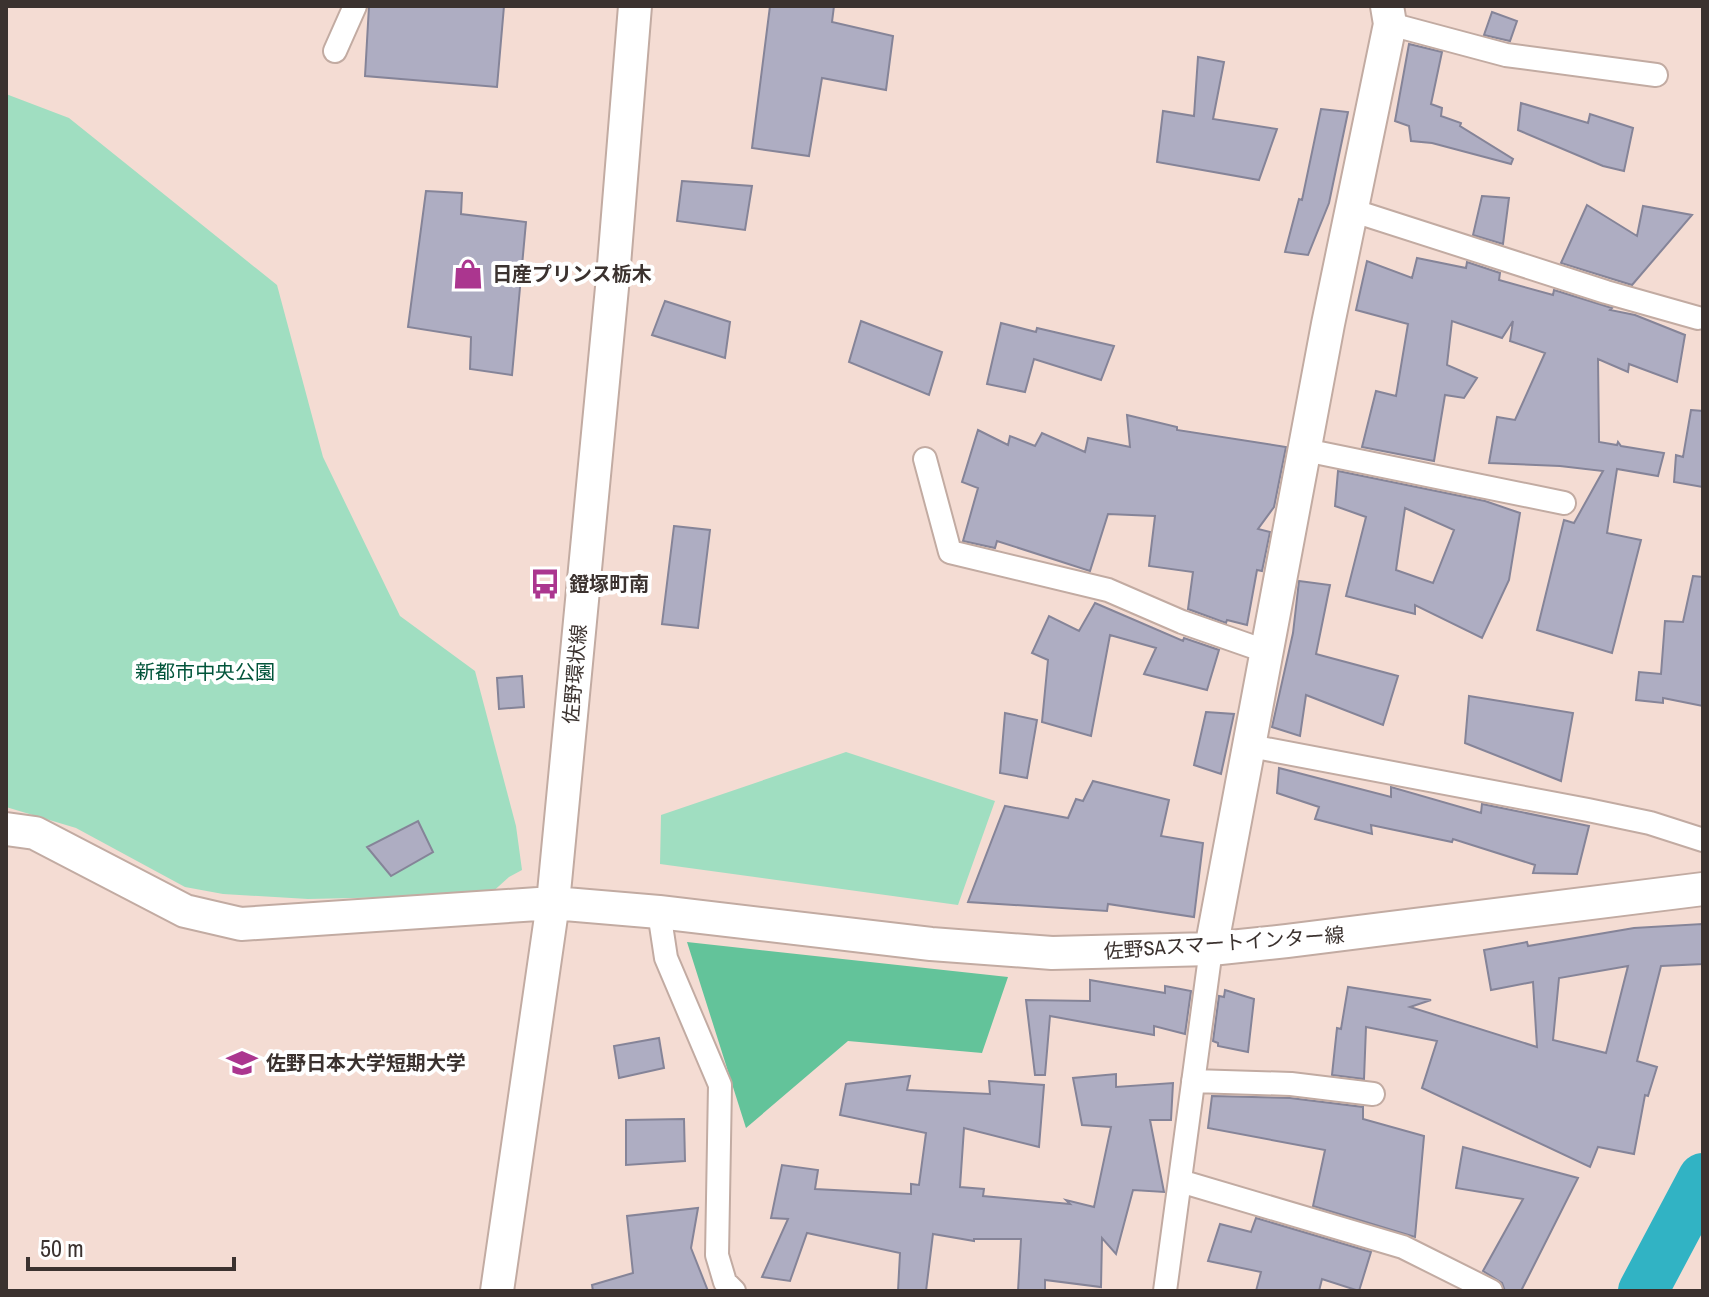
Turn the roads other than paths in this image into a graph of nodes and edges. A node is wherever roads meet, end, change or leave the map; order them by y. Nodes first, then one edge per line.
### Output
1 (355, 6) edge
2 (635, 6) edge
3 (1388, 15) edge
4 (335, 51) dead end
5 (1656, 75) dead end
6 (1351, 210) junction
7 (1698, 318) dead end
8 (1305, 450) junction
9 (925, 459) dead end
10 (1564, 503) dead end
11 (1268, 652) junction
12 (1250, 746) junction
13 (6, 829) edge
14 (1703, 840) edge
15 (1703, 889) edge
16 (553, 903) junction
17 (659, 912) junction
18 (1211, 949) junction
19 (1193, 1081) junction
20 (1373, 1094) dead end
21 (1180, 1181) junction
22 (497, 1291) edge
23 (734, 1291) edge
24 (1165, 1291) edge
25 (1491, 1291) edge

1 - 4 street
2 - 16 main road, 佐野環状線
3 - 5 street
3 - 6 main road
6 - 7 street
6 - 8 main road
8 - 10 street
8 - 11 main road
9 - 11 street
11 - 12 main road
12 - 14 street
12 - 18 main road
13 - 16 main road, 佐野SAスマートインター線
15 - 18 main road, 佐野SAスマートインター線
16 - 17 main road, 佐野SAスマートインター線
16 - 22 main road, 佐野環状線
17 - 18 main road, 佐野SAスマートインター線
17 - 23 street
18 - 19 street
19 - 20 street
19 - 21 street
21 - 24 street
21 - 25 street

